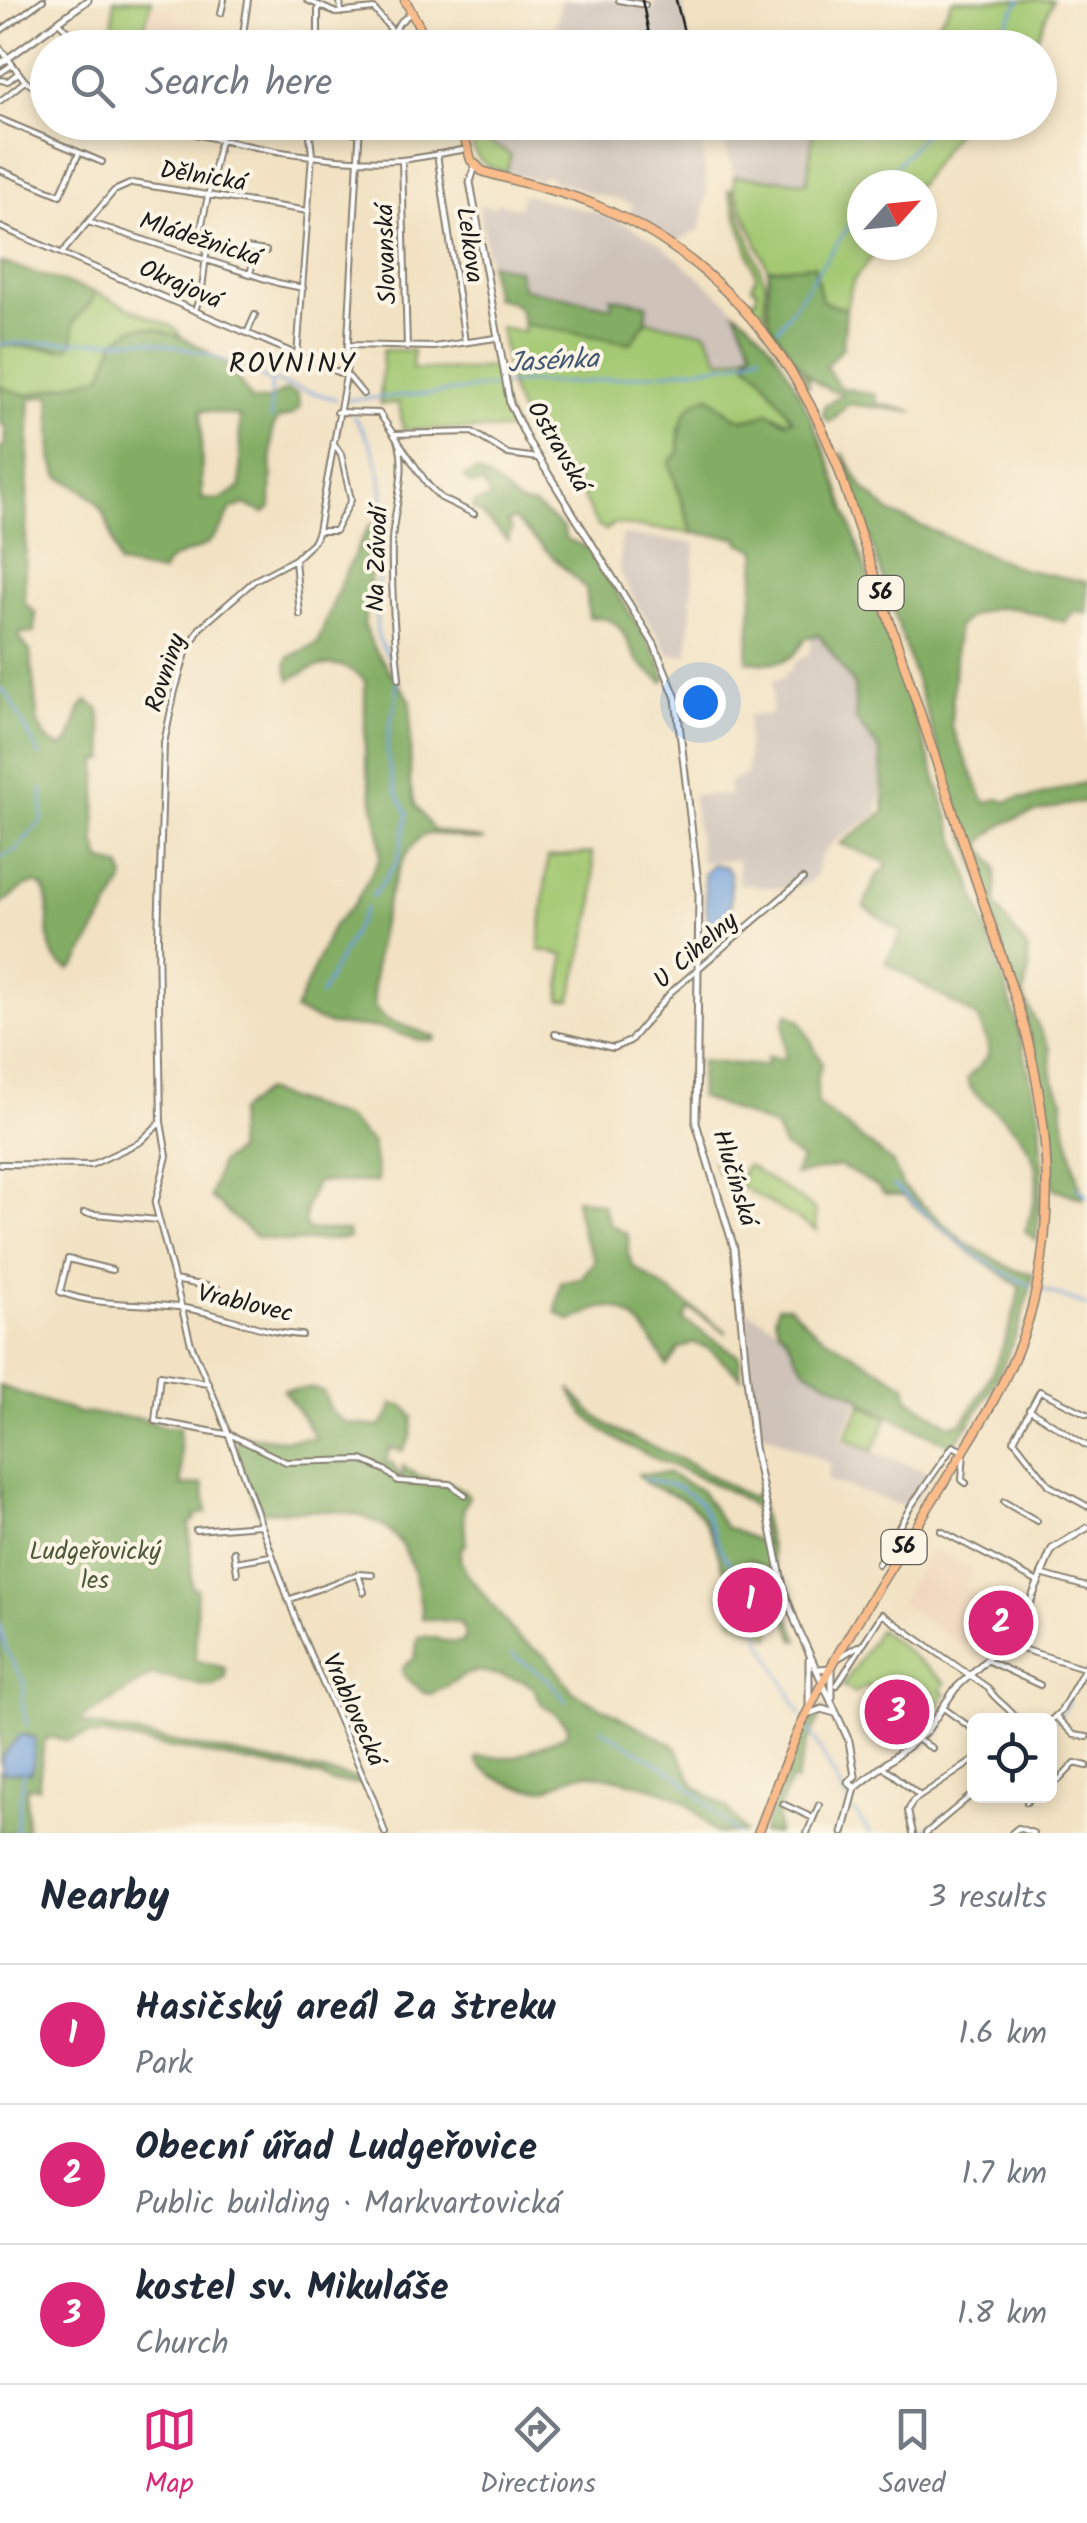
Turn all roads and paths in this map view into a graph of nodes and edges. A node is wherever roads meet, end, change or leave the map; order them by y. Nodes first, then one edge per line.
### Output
1 (43, 0) edge
2 (88, 0) edge
3 (224, 0) edge
4 (307, 0) edge
5 (340, 0) edge
6 (406, 0) edge
7 (619, 0) edge
8 (248, 1) edge
9 (644, 6) dead end
10 (318, 7) junction
11 (412, 12) junction
12 (221, 13) dead end
13 (340, 13) junction
14 (58, 22) junction
15 (48, 30) edge
16 (66, 30) edge
17 (243, 30) edge
18 (318, 30) edge
19 (391, 30) edge
20 (395, 30) edge
21 (422, 30) edge
22 (0, 31) edge
23 (30, 45) edge
24 (0, 48) edge
25 (10, 62) junction
26 (0, 64) edge
27 (0, 73) edge
28 (18, 74) junction
29 (0, 80) edge
30 (25, 81) junction
31 (30, 84) edge
32 (0, 100) edge
33 (0, 119) edge
34 (30, 132) edge
35 (49, 140) edge
36 (220, 140) edge
37 (226, 140) edge
38 (310, 140) edge
39 (359, 140) edge
40 (463, 140) edge
41 (464, 149) junction
42 (79, 153) junction
43 (438, 154) junction
44 (312, 155) junction
45 (358, 160) junction
46 (402, 160) junction
47 (102, 162) dead end
48 (478, 169) junction
49 (0, 170) edge
50 (208, 196) junction
51 (308, 212) junction
52 (88, 222) junction
53 (0, 227) edge
54 (200, 233) dead end
55 (208, 238) dead end
56 (246, 248) dead end
57 (256, 250) junction
58 (266, 252) dead end
59 (62, 253) junction
60 (207, 261) junction
61 (250, 274) junction
62 (302, 288) junction
63 (194, 310) junction
64 (255, 315) dead end
65 (246, 334) junction
66 (496, 338) junction
67 (465, 342) junction
68 (348, 345) junction
69 (407, 348) junction
70 (298, 357) junction
71 (346, 376) junction
72 (363, 394) dead end
73 (337, 412) junction
74 (394, 434) junction
75 (398, 440) junction
76 (332, 442) junction
77 (538, 458) junction
78 (474, 514) dead end
79 (318, 531) junction
80 (296, 559) junction
81 (300, 615) dead end
82 (654, 644) joint
83 (399, 679) dead end
84 (803, 880) dead end
85 (698, 972) junction
86 (555, 1034) dead end
87 (161, 1122) junction
88 (0, 1164) edge
89 (84, 1212) dead end
90 (158, 1220) junction
91 (112, 1270) dead end
92 (174, 1280) junction
93 (216, 1288) dead end
94 (180, 1307) junction
95 (302, 1335) dead end
96 (208, 1383) junction
97 (1029, 1409) junction
98 (1087, 1414) edge
99 (228, 1435) junction
100 (1087, 1446) edge
101 (962, 1451) junction
102 (964, 1481) dead end
103 (465, 1496) dead end
104 (1004, 1502) dead end
105 (1087, 1506) edge
106 (1035, 1520) dead end
107 (260, 1525) junction
108 (1087, 1528) edge
109 (196, 1530) dead end
110 (941, 1531) dead end
111 (234, 1552) dead end
112 (272, 1556) junction
113 (235, 1562) junction
114 (878, 1564) dead end
115 (237, 1573) dead end
116 (358, 1574) junction
117 (372, 1575) dead end
118 (1040, 1578) junction
119 (1087, 1587) edge
120 (364, 1592) dead end
121 (288, 1600) junction
122 (1004, 1639) junction
123 (859, 1646) junction
124 (808, 1652) junction
125 (986, 1660) junction
126 (834, 1663) junction
127 (1086, 1666) edge
128 (816, 1667) junction
129 (968, 1675) junction
130 (823, 1682) junction
131 (837, 1685) dead end
132 (1040, 1685) dead end
133 (942, 1707) junction
134 (807, 1712) junction
135 (1012, 1713) edge
136 (838, 1714) junction
137 (1057, 1715) edge
138 (1057, 1718) edge
139 (967, 1725) edge
140 (1087, 1736) edge
141 (918, 1740) junction
142 (932, 1748) dead end
143 (967, 1764) edge
144 (1087, 1766) edge
145 (882, 1767) junction
146 (855, 1776) junction
147 (1057, 1780) edge
148 (861, 1782) junction
149 (855, 1788) junction
150 (919, 1795) junction
151 (967, 1799) edge
152 (783, 1804) dead end
153 (819, 1806) dead end
154 (813, 1818) junction
155 (384, 1833) edge
156 (758, 1833) edge
157 (806, 1833) edge
158 (844, 1833) edge
159 (913, 1833) edge
160 (926, 1833) edge
161 (1012, 1833) edge
162 (1032, 1833) edge

1 - 22 street
2 - 14 street
3 - 12 street
4 - 10 street
5 - 13 street
6 - 11 main road
7 - 9 street
8 - 17 street
10 - 13 street
10 - 18 street
11 - 20 street
11 - 21 main road
13 - 19 street
14 - 15 street
14 - 16 street
23 - 25 street
24 - 25 street
25 - 26 street
25 - 27 street
25 - 28 street
28 - 29 street
28 - 30 street
30 - 31 street
30 - 32 street
33 - 34 street
35 - 42 street
36 - 50 street
37 - 44 street
38 - 44 street
39 - 45 street, Rovniny
40 - 41 main road
41 - 43 street
41 - 48 main road
42 - 47 street
42 - 49 street
43 - 46 street
43 - 67 street, Lelkova
44 - 45 street
44 - 51 street
45 - 46 street
45 - 68 street, Rovniny
46 - 69 street, Slovanská
48 - 66 street, Ostravská
48 - 101 main road, 56
50 - 51 street, Dělnická
50 - 52 street, Dělnická
50 - 54 street
51 - 62 street
52 - 59 street, Dělnická
52 - 60 street, Mládežnická
53 - 59 street, Okrajová
55 - 60 street
56 - 57 street
57 - 58 street
57 - 61 street
59 - 63 street, Okrajová
60 - 61 street, Mládežnická
60 - 63 street
61 - 62 street, Mládežnická
62 - 70 street
63 - 65 street, Okrajová
64 - 65 street
65 - 70 street, Okrajová
66 - 67 street
66 - 77 street, Ostravská
67 - 69 street
68 - 69 street
68 - 71 street, Rovniny
70 - 71 street, Okrajová
71 - 72 street
71 - 73 street, Rovniny
73 - 74 street
73 - 76 street, Rovniny
74 - 75 street
74 - 77 street
75 - 78 street
75 - 83 street, Na Závodí
76 - 79 street, Rovniny
76 - 79 street
77 - 82 street, Ostravská
79 - 80 street, Rovniny
80 - 81 street
80 - 87 street, Rovniny
82 - 85 street, Hlučínská
84 - 85 street, U Cihelny
85 - 86 street, U Cihelny
85 - 124 street, Hlučínská
87 - 88 street
87 - 90 street, Vrablovec
89 - 90 street
90 - 92 street, Vrablovec
91 - 94 street, Vrablovec
92 - 93 street, Vrablovec
92 - 94 street, Vrablovec
94 - 95 street, Vrablovec
94 - 96 street, Vrablovec
96 - 99 street, Vrablovec
96 - 99 street
97 - 98 street
97 - 100 street
97 - 105 street
99 - 103 street
99 - 107 street, Vrablovec
101 - 102 street
101 - 114 street
101 - 126 main road, 56
104 - 106 street
107 - 109 street
107 - 112 street, Vrablovec
108 - 118 street
110 - 118 street
111 - 113 street
112 - 113 street
112 - 121 street, Vrablovec
113 - 115 street
116 - 117 street
116 - 120 street
116 - 121 street
118 - 119 street
118 - 122 street
121 - 155 street, Vrablovecká
122 - 125 street
122 - 127 street
123 - 126 street
123 - 129 street
123 - 131 street
124 - 128 street, Hlučínská
124 - 134 street
125 - 129 street
125 - 132 street
126 - 128 street
126 - 130 main road, 56
126 - 136 street, Hlučínská
127 - 137 street
128 - 130 street, Hlučínská
129 - 133 street
129 - 135 street
130 - 134 main road, 56
130 - 136 street, Hlučínská
133 - 139 street
133 - 141 street
134 - 136 street
134 - 156 main road, 56
136 - 146 street, Hlučínská
138 - 140 street
141 - 142 street
141 - 145 street
143 - 150 street
144 - 147 street
145 - 148 street
145 - 150 street
146 - 148 street
146 - 149 street, Hlučínská
148 - 149 street
149 - 158 street
150 - 159 street
151 - 160 street
152 - 154 street
153 - 154 street
154 - 157 street
161 - 162 street

